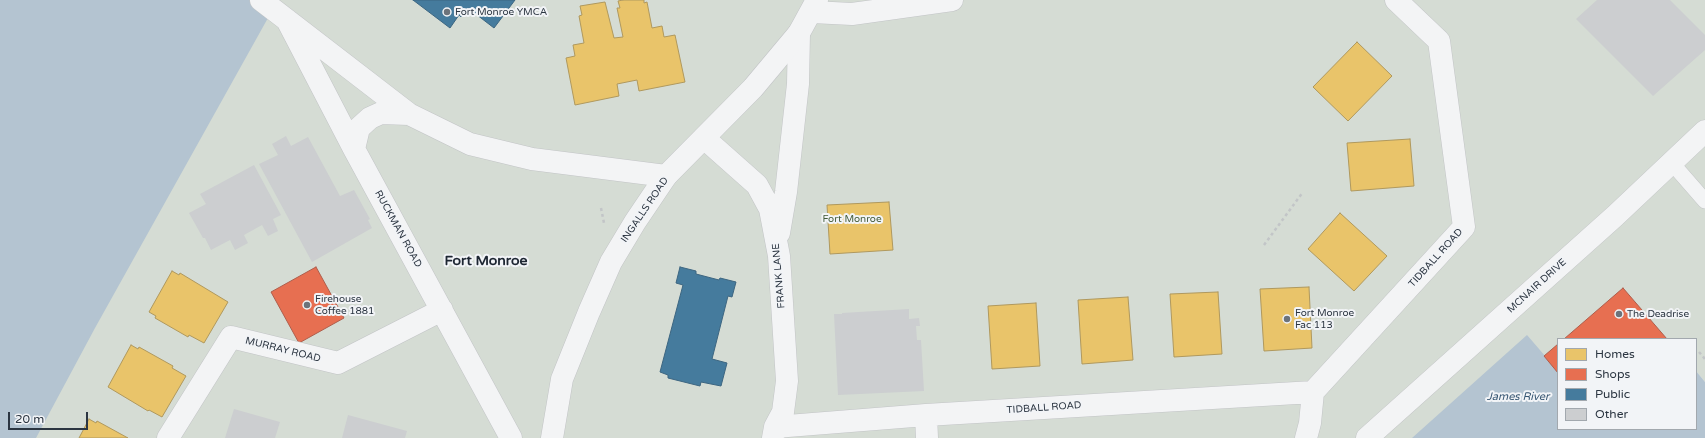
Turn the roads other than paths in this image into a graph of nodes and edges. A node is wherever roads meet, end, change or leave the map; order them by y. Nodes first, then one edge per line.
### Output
1 (261, 0) edge
2 (952, 0) edge
3 (1396, 0) edge
4 (814, 6) edge
5 (287, 20) junction
6 (799, 33) junction
7 (409, 114) junction
8 (1705, 131) edge
9 (704, 138) junction
10 (354, 149) junction
11 (1671, 162) junction
12 (666, 176) junction
13 (1705, 201) edge
14 (777, 242) junction
15 (442, 310) junction
16 (1313, 392) junction
17 (926, 416) junction
18 (774, 432) edge
19 (168, 438) edge
20 (511, 438) edge
21 (552, 438) edge
22 (927, 438) edge
23 (1306, 438) edge
24 (1367, 438) edge

1 - 5 street, RUCKMAN ROAD
2 - 4 street
3 - 16 street, TIDBALL ROAD
4 - 6 street, INGALLS ROAD
5 - 7 street, RUCKMAN ROAD
5 - 10 street, RUCKMAN ROAD
6 - 9 street, INGALLS ROAD
6 - 14 street
7 - 10 street
7 - 12 street, RUCKMAN ROAD
8 - 11 street, MCNAIR DRIVE
9 - 12 street, INGALLS ROAD
9 - 14 street, FRANK LANE
10 - 15 street, RUCKMAN ROAD
11 - 13 lane
11 - 24 street, MCNAIR DRIVE
12 - 21 street, INGALLS ROAD
14 - 18 street, FRANK LANE
15 - 19 street, MURRAY ROAD
15 - 20 street, RUCKMAN ROAD
16 - 17 street, TIDBALL ROAD
16 - 23 street
17 - 18 street, TIDBALL ROAD
17 - 22 street

